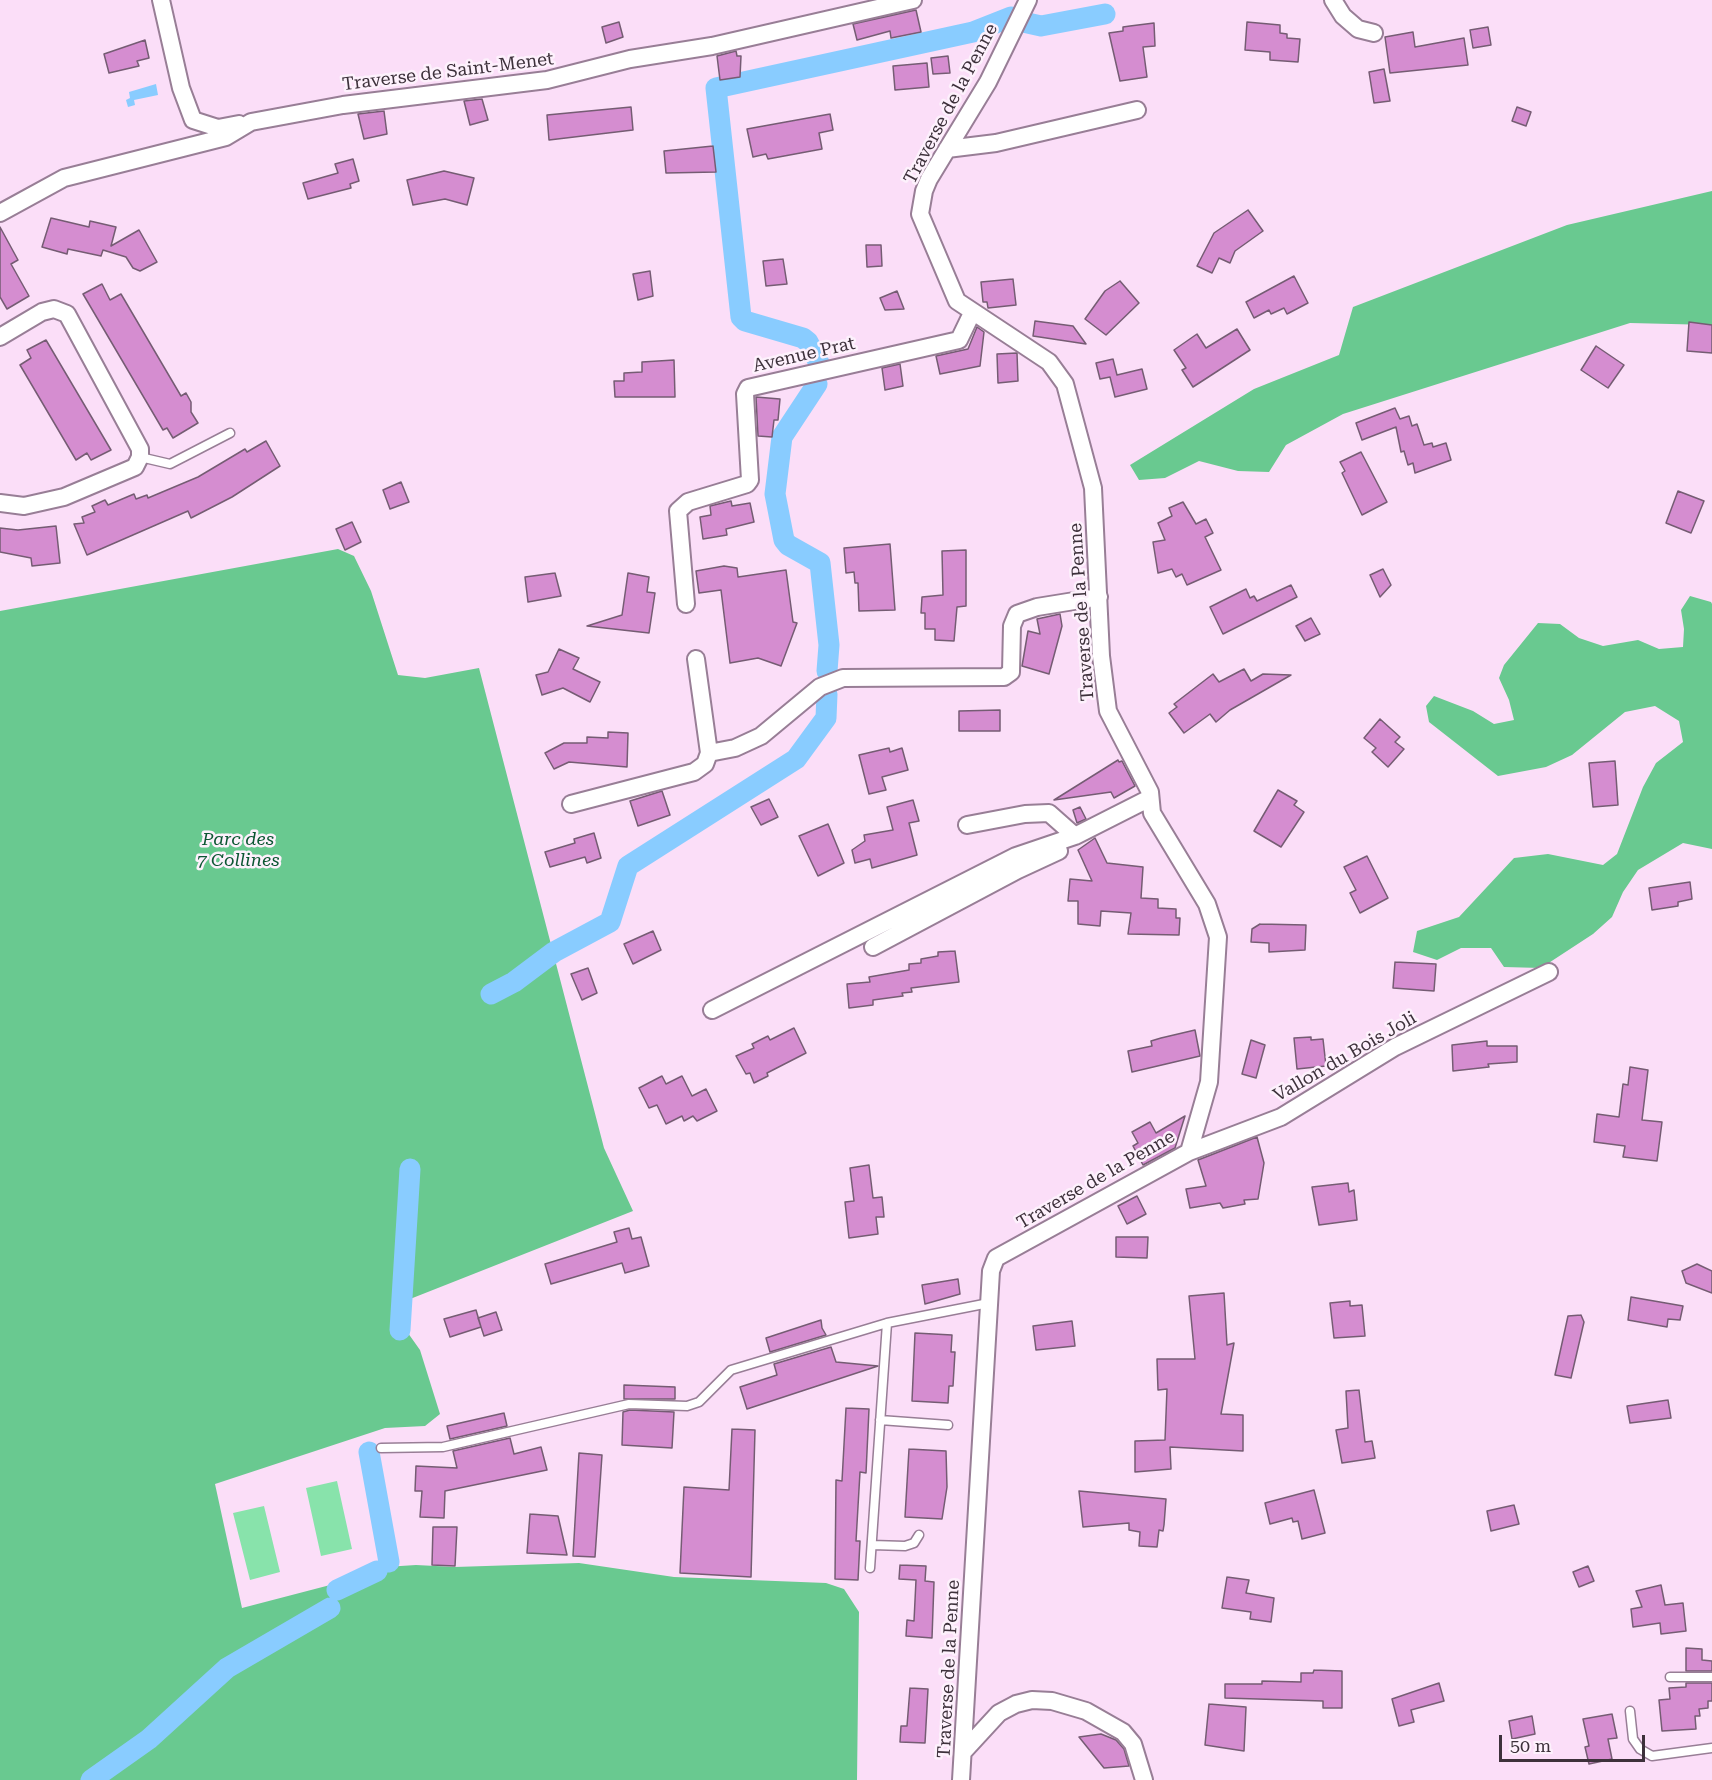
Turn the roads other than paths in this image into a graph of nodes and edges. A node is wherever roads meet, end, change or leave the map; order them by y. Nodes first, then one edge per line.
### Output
1 (160, 0) edge
2 (913, 0) edge
3 (1028, 0) edge
4 (1333, 0) edge
5 (1374, 33) dead end
6 (1137, 110) dead end
7 (251, 122) junction
8 (947, 149) junction
9 (0, 213) edge
10 (972, 313) junction
11 (0, 337) edge
12 (231, 433) dead end
13 (140, 457) junction
14 (0, 503) edge
15 (1100, 597) junction
16 (686, 604) dead end
17 (696, 659) dead end
18 (709, 753) junction
19 (1150, 798) junction
20 (571, 804) dead end
21 (967, 825) dead end
22 (1075, 836) junction
23 (873, 947) dead end
24 (1549, 972) dead end
25 (712, 1010) dead end
26 (1189, 1152) junction
27 (989, 1303) junction
28 (887, 1323) junction
29 (880, 1420) junction
30 (948, 1425) dead end
31 (381, 1448) dead end
32 (919, 1534) dead end
33 (872, 1545) junction
34 (870, 1568) dead end
35 (1670, 1677) dead end
36 (1712, 1677) edge
37 (1630, 1711) dead end
38 (1712, 1748) edge
39 (964, 1751) junction
40 (961, 1780) edge
41 (1144, 1780) edge

1 - 7 street
2 - 7 street, Traverse de Saint-Menet
3 - 8 street, Traverse de la Penne
4 - 5 street
6 - 8 street
7 - 9 street, Traverse de Saint-Menet
8 - 10 street, Traverse de la Penne
10 - 15 street, Traverse de la Penne
10 - 16 street, Avenue Prat
11 - 13 street
12 - 13 lane
13 - 14 street
15 - 18 street
15 - 19 street, Traverse de la Penne
17 - 18 street
18 - 20 street
19 - 22 street
19 - 26 street, Traverse de la Penne
21 - 22 street
22 - 23 street
22 - 25 street
24 - 26 street, Vallon du Bois Joli
26 - 27 street, Traverse de la Penne
27 - 28 lane
27 - 39 street, Traverse de la Penne
28 - 29 lane
28 - 31 lane
29 - 30 lane
29 - 33 lane
32 - 33 lane
33 - 34 lane
35 - 36 lane
37 - 38 lane
39 - 40 street, Traverse de la Penne
39 - 41 street

